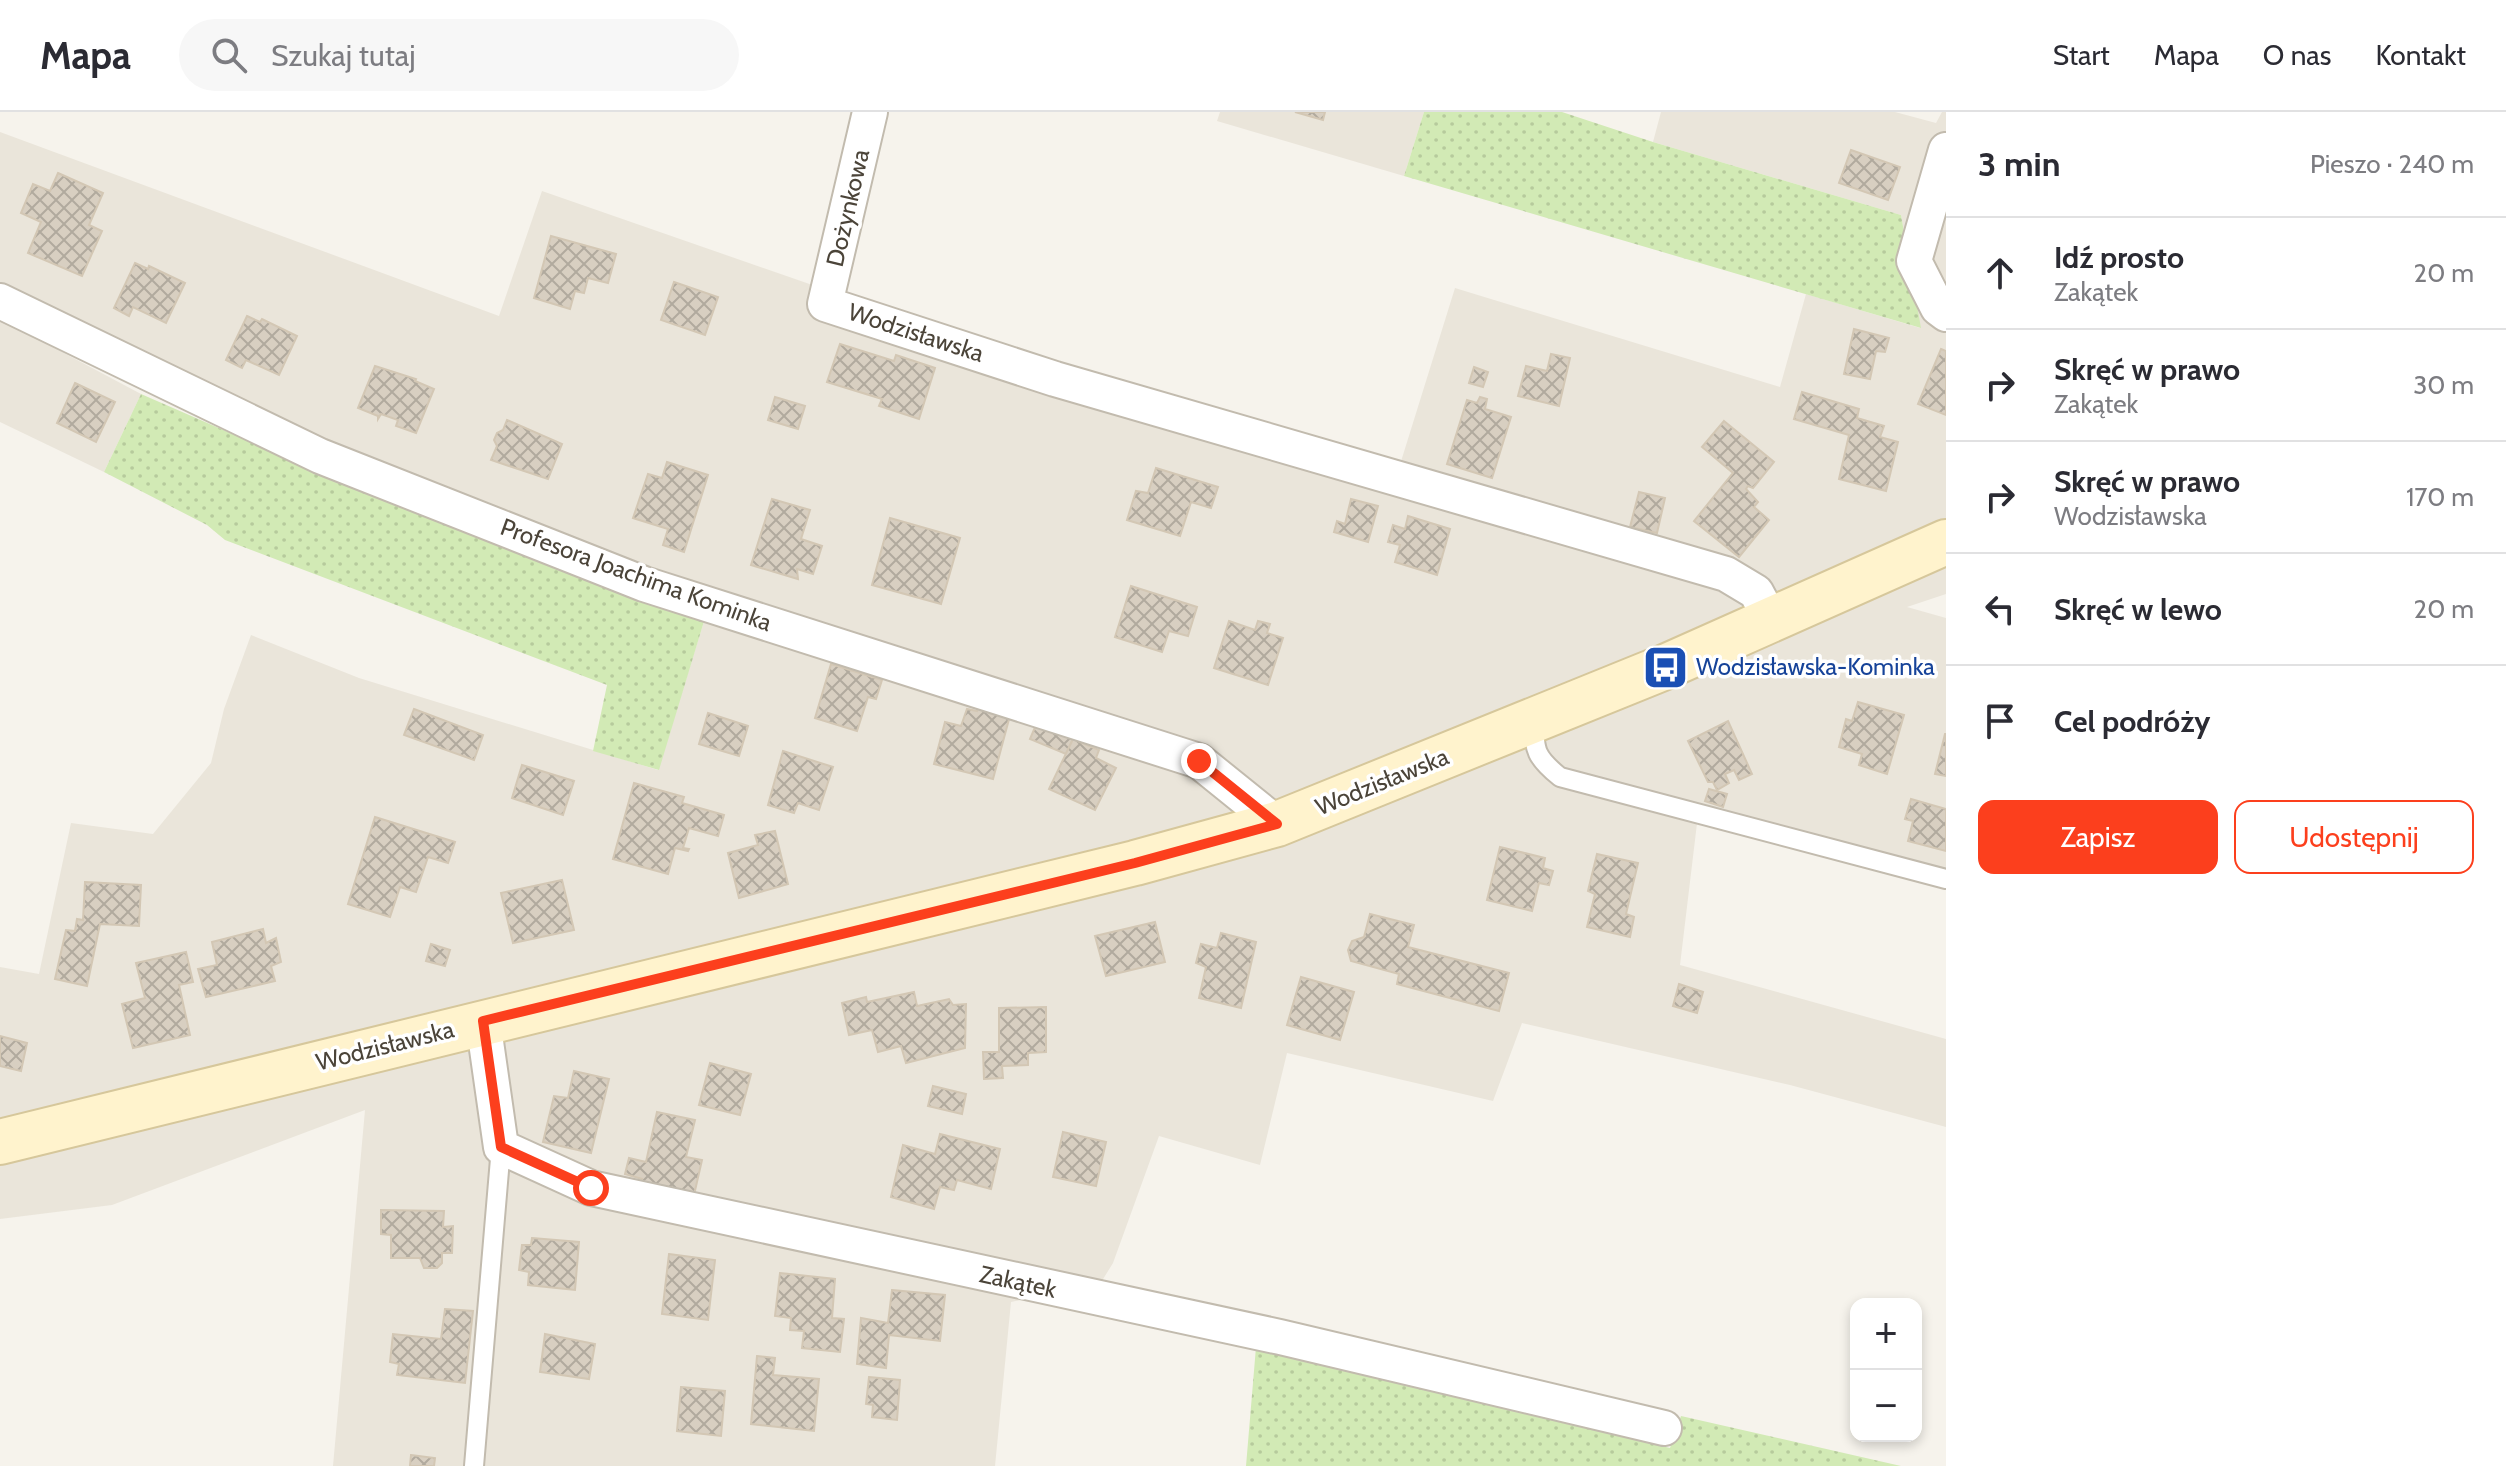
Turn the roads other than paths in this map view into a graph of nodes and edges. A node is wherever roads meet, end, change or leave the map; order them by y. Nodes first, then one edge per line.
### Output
1 (870, 112) edge
2 (1946, 150) edge
3 (0, 301) edge
4 (825, 304) joint
5 (1946, 314) edge
6 (1946, 542) edge
7 (1771, 620) junction
8 (1533, 720) junction
9 (1277, 824) junction
10 (1946, 879) edge
11 (483, 1021) junction
12 (0, 1142) edge
13 (501, 1147) junction
14 (1664, 1428) dead end
15 (474, 1466) edge

1 - 4 street, Dożynkowa
2 - 5 street
3 - 9 street, Profesora Joachima Kominka
4 - 7 street, Wodzisławska
6 - 7 main road, Wodzisławska
7 - 8 main road, Wodzisławska
8 - 9 main road, Wodzisławska
8 - 10 lane
9 - 11 main road, Wodzisławska
11 - 12 main road, Wodzisławska
11 - 13 street
13 - 14 street, Zakątek
13 - 15 lane

